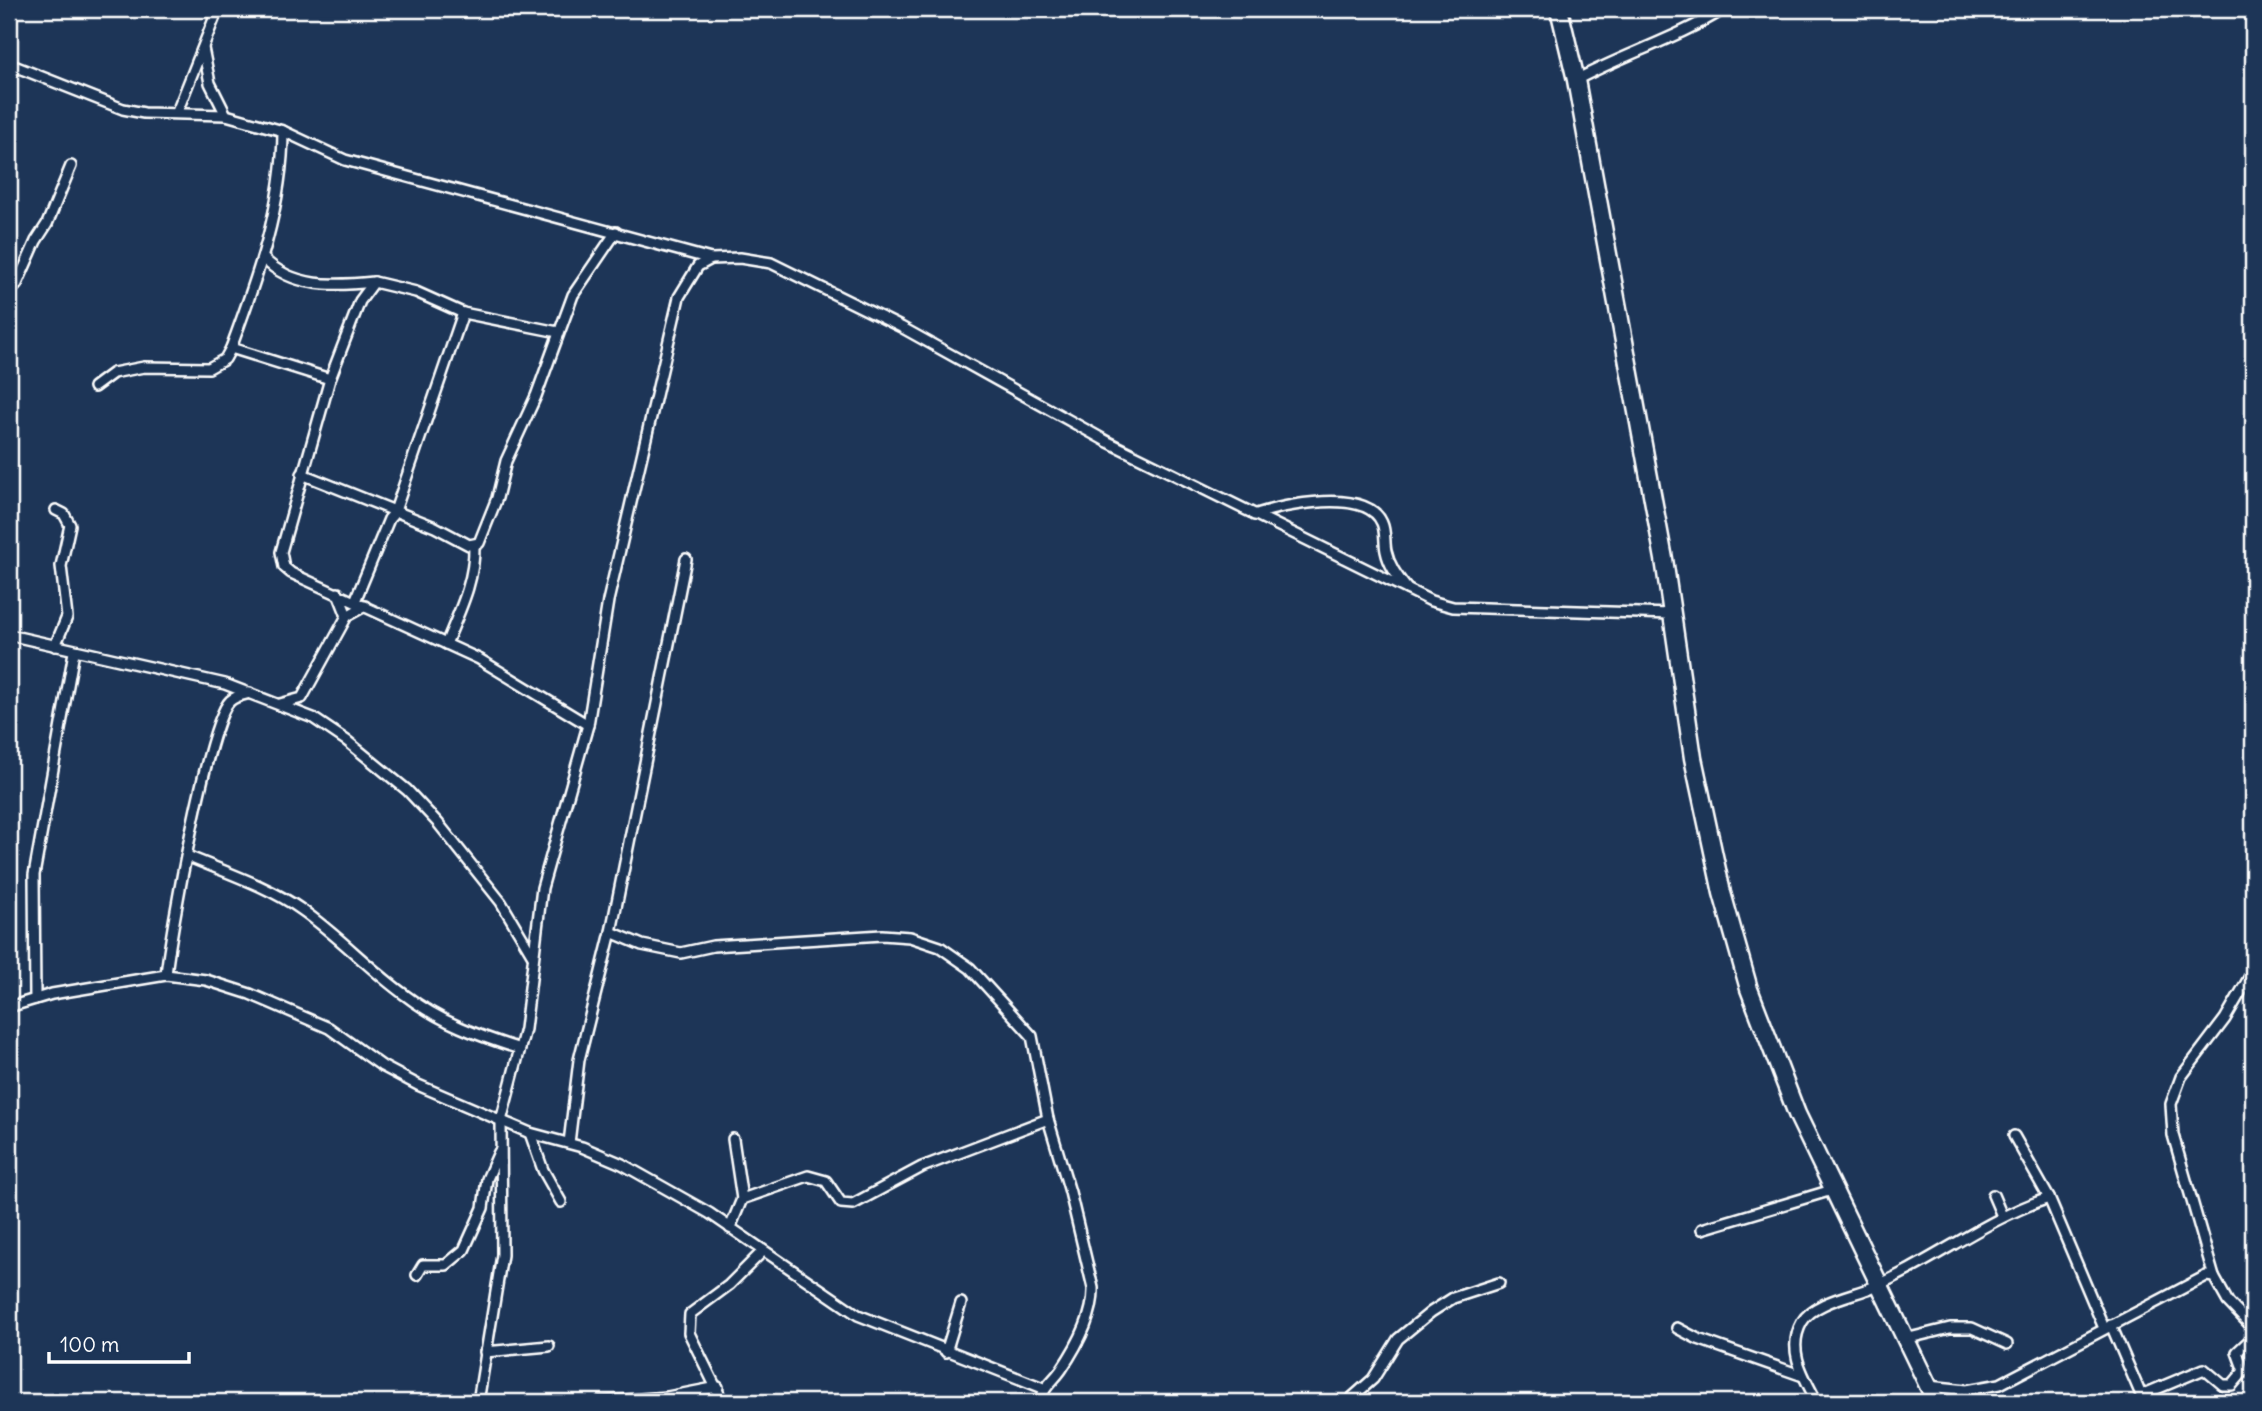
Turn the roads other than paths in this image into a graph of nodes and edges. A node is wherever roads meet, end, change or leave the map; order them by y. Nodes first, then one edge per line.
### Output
1 (218, 9) edge
2 (1559, 9) edge
3 (1724, 9) edge
4 (203, 47) junction
5 (9, 64) edge
6 (1576, 80) junction
7 (177, 112) junction
8 (226, 116) junction
9 (283, 131) junction
10 (71, 166) dead end
11 (616, 232) junction
12 (263, 258) junction
13 (711, 259) junction
14 (374, 282) junction
15 (9, 293) edge
16 (463, 313) junction
17 (558, 332) junction
18 (232, 348) junction
19 (330, 379) junction
20 (94, 387) dead end
21 (302, 474) junction
22 (56, 510) dead end
23 (395, 511) junction
24 (1254, 515) junction
25 (474, 546) junction
26 (686, 559) dead end
27 (1408, 590) junction
28 (338, 593) junction
29 (355, 601) junction
30 (365, 606) junction
31 (1671, 614) junction
32 (347, 616) junction
33 (9, 635) edge
34 (446, 644) junction
35 (55, 646) junction
36 (74, 652) junction
37 (250, 693) junction
38 (302, 698) junction
39 (277, 705) junction
40 (313, 718) junction
41 (587, 725) junction
42 (187, 856) junction
43 (611, 932) junction
44 (533, 956) junction
45 (2253, 971) edge
46 (166, 975) junction
47 (35, 999) junction
48 (9, 1007) edge
49 (520, 1049) junction
50 (1048, 1119) junction
51 (501, 1121) junction
52 (530, 1133) junction
53 (2014, 1136) dead end
54 (733, 1139) dead end
55 (569, 1143) junction
56 (500, 1151) junction
57 (1832, 1190) junction
58 (1993, 1195) dead end
59 (2049, 1198) junction
60 (742, 1199) junction
61 (561, 1202) dead end
62 (2002, 1216) junction
63 (730, 1228) junction
64 (1702, 1229) dead end
65 (763, 1251) junction
66 (416, 1275) dead end
67 (2214, 1277) junction
68 (1499, 1283) dead end
69 (1881, 1284) junction
70 (961, 1303) dead end
71 (2108, 1326) junction
72 (1677, 1328) dead end
73 (2253, 1328) edge
74 (2253, 1337) edge
75 (1905, 1339) junction
76 (2007, 1344) dead end
77 (549, 1346) dead end
78 (485, 1352) junction
79 (946, 1352) junction
80 (712, 1373) junction
81 (1803, 1376) junction
82 (1928, 1386) junction
83 (718, 1388) junction
84 (1043, 1388) junction
85 (698, 1391) junction
86 (2143, 1399) edge
87 (479, 1401) edge
88 (442, 1402) edge
89 (451, 1402) edge
90 (489, 1402) edge
91 (600, 1402) edge
92 (723, 1402) edge
93 (1041, 1402) edge
94 (1347, 1402) edge
95 (1817, 1402) edge
96 (1936, 1402) edge

1 - 4 street
2 - 6 highway
3 - 6 street
4 - 7 street
4 - 8 street
5 - 7 street
6 - 31 highway
7 - 8 street
8 - 9 street
9 - 11 street
9 - 12 street
10 - 15 street
11 - 13 street
11 - 17 street
12 - 14 street
12 - 18 street
13 - 24 street
13 - 41 street
14 - 16 street
14 - 19 street
16 - 17 street
16 - 23 street
17 - 25 street
18 - 19 street
18 - 20 street
19 - 21 street
21 - 23 street
21 - 28 street
22 - 35 street
23 - 25 street
23 - 29 street
24 - 27 street
24 - 27 street
25 - 34 street
26 - 43 street
27 - 31 street
28 - 29 street
28 - 32 street
29 - 30 street
30 - 32 street
30 - 34 street
31 - 57 highway
32 - 38 street
33 - 35 street
34 - 41 street
35 - 36 street
36 - 37 street
36 - 47 street
37 - 39 street
37 - 42 street
38 - 39 street
38 - 40 street
39 - 40 street
40 - 44 street
41 - 44 street
42 - 46 street
42 - 49 street
43 - 50 street
43 - 55 street
44 - 49 street
45 - 67 street
46 - 47 street
46 - 51 street
47 - 48 street
49 - 51 street
50 - 60 street
50 - 84 street
51 - 52 street
51 - 56 street
52 - 55 street
52 - 61 street
53 - 59 street
54 - 60 street
55 - 63 street
56 - 66 street
56 - 78 street
57 - 64 street
57 - 69 highway
58 - 62 street
59 - 62 street
59 - 71 street
60 - 63 street
62 - 69 street
63 - 65 street
65 - 79 street
65 - 80 street
67 - 71 street
67 - 73 street
68 - 94 street
69 - 75 highway
69 - 81 street
70 - 79 street
71 - 82 street
71 - 86 street
72 - 81 street
74 - 86 street
75 - 76 street
75 - 82 highway
77 - 78 street
78 - 87 street
79 - 84 street
80 - 83 street
80 - 85 street
81 - 95 street
82 - 96 highway
83 - 85 street
83 - 92 street
84 - 93 street
85 - 91 street
87 - 90 street
88 - 89 street

